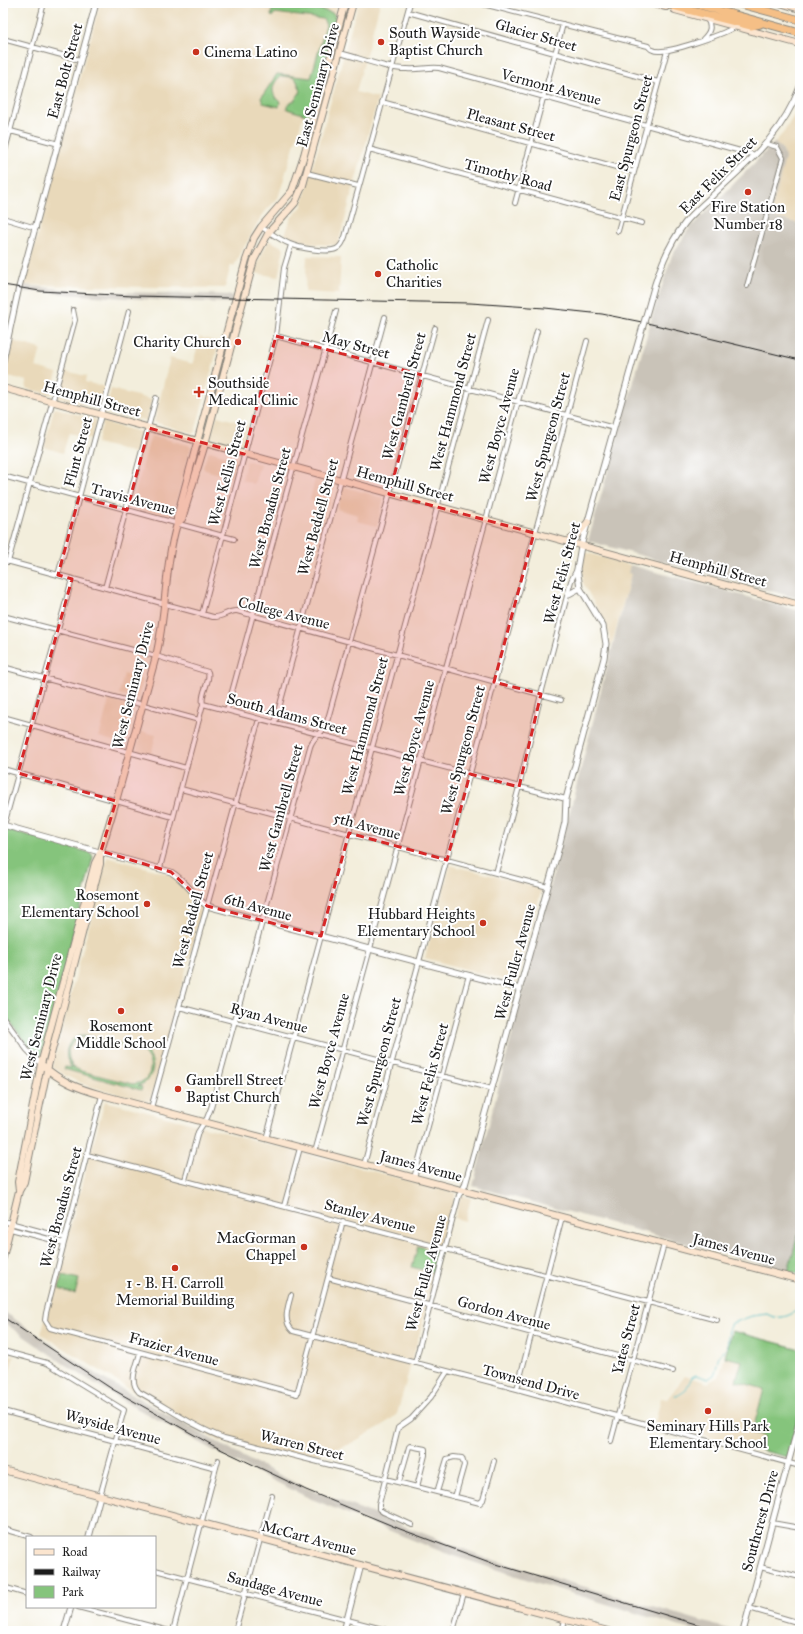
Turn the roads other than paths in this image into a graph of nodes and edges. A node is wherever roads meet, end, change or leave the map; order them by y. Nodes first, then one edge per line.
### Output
1 (44, 3) edge
2 (96, 3) edge
3 (345, 3) edge
4 (353, 3) edge
5 (410, 3) edge
6 (479, 3) edge
7 (650, 3) edge
8 (661, 3) edge
9 (692, 3) edge
10 (737, 3) edge
11 (752, 3) edge
12 (780, 3) edge
13 (800, 9) edge
14 (408, 12) junction
15 (771, 12) junction
16 (342, 13) junction
17 (707, 19) junction
18 (800, 20) edge
19 (762, 23) junction
20 (563, 24) junction
21 (735, 28) junction
22 (800, 33) edge
23 (3, 39) edge
24 (343, 41) junction
25 (701, 41) junction
26 (800, 44) edge
27 (32, 47) junction
28 (667, 50) junction
29 (340, 53) junction
30 (555, 53) junction
31 (80, 60) junction
32 (392, 67) junction
33 (658, 82) junction
34 (800, 87) edge
35 (328, 95) junction
36 (544, 97) junction
37 (382, 102) junction
38 (313, 120) junction
39 (647, 125) junction
40 (3, 128) edge
41 (10, 130) junction
42 (531, 143) junction
43 (59, 144) junction
44 (315, 144) junction
45 (767, 144) junction
46 (369, 149) junction
47 (304, 155) junction
48 (755, 155) junction
49 (3, 158) edge
50 (634, 172) junction
51 (307, 173) junction
52 (358, 186) junction
53 (518, 190) junction
54 (515, 203) dead end
55 (3, 218) edge
56 (622, 218) junction
57 (642, 223) dead end
58 (261, 227) junction
59 (36, 228) junction
60 (269, 232) junction
61 (618, 232) dead end
62 (291, 245) junction
63 (656, 281) joint
64 (748, 286) dead end
65 (73, 310) dead end
66 (336, 311) dead end
67 (129, 312) dead end
68 (385, 317) dead end
69 (488, 320) dead end
70 (435, 328) dead end
71 (537, 332) dead end
72 (276, 336) junction
73 (587, 341) dead end
74 (325, 349) junction
75 (3, 361) edge
76 (373, 362) junction
77 (216, 371) junction
78 (224, 375) junction
79 (422, 375) junction
80 (3, 388) edge
81 (470, 388) junction
82 (156, 398) dead end
83 (518, 401) junction
84 (52, 402) junction
85 (101, 414) junction
86 (566, 415) junction
87 (149, 428) junction
88 (614, 428) junction
89 (198, 442) junction
90 (205, 444) junction
91 (244, 454) junction
92 (293, 467) junction
93 (3, 476) edge
94 (341, 480) junction
95 (30, 484) junction
96 (389, 494) junction
97 (79, 497) junction
98 (437, 507) junction
99 (127, 510) junction
100 (486, 520) junction
101 (588, 522) junction
102 (177, 524) junction
103 (534, 533) junction
104 (222, 536) junction
105 (234, 539) dead end
106 (567, 542) junction
107 (581, 546) junction
108 (3, 560) edge
109 (8, 562) junction
110 (577, 569) junction
111 (58, 575) junction
112 (72, 579) junction
113 (105, 588) junction
114 (580, 588) junction
115 (569, 594) junction
116 (165, 604) junction
117 (800, 605) edge
118 (202, 614) junction
119 (253, 615) junction
120 (3, 616) edge
121 (301, 629) junction
122 (58, 630) junction
123 (348, 642) junction
124 (397, 655) junction
125 (156, 656) junction
126 (3, 667) edge
127 (446, 668) junction
128 (44, 679) junction
129 (494, 682) junction
130 (541, 694) junction
131 (561, 700) dead end
132 (143, 704) junction
133 (204, 704) junction
134 (227, 710) junction
135 (3, 717) edge
136 (259, 719) junction
137 (199, 720) junction
138 (275, 723) junction
139 (32, 725) junction
140 (317, 734) junction
141 (372, 748) junction
142 (129, 752) junction
143 (420, 761) junction
144 (186, 768) junction
145 (3, 769) edge
146 (18, 773) junction
147 (470, 774) junction
148 (519, 787) junction
149 (181, 789) junction
150 (566, 799) junction
151 (116, 801) junction
152 (236, 803) junction
153 (173, 817) junction
154 (290, 818) junction
155 (3, 825) edge
156 (348, 833) junction
157 (397, 846) junction
158 (101, 851) junction
159 (447, 860) junction
160 (160, 868) junction
161 (496, 873) junction
162 (548, 887) junction
163 (207, 906) junction
164 (262, 920) junction
165 (321, 936) junction
166 (370, 949) junction
167 (419, 962) junction
168 (469, 975) junction
169 (520, 989) junction
170 (179, 1007) junction
171 (59, 1011) junction
172 (3, 1017) edge
173 (234, 1022) junction
174 (293, 1037) junction
175 (342, 1050) junction
176 (392, 1063) junction
177 (41, 1064) junction
178 (47, 1070) junction
179 (442, 1076) junction
180 (492, 1089) junction
181 (102, 1095) junction
182 (151, 1108) junction
183 (204, 1122) junction
184 (266, 1138) junction
185 (300, 1148) junction
186 (315, 1152) junction
187 (87, 1155) junction
188 (364, 1165) junction
189 (414, 1178) junction
190 (185, 1180) junction
191 (20, 1191) junction
192 (462, 1191) junction
193 (284, 1206) junction
194 (562, 1217) junction
195 (3, 1221) edge
196 (343, 1221) junction
197 (11, 1226) junction
198 (3, 1227) edge
199 (65, 1240) junction
200 (664, 1244) junction
201 (445, 1248) junction
202 (3, 1257) edge
203 (547, 1275) junction
204 (328, 1278) junction
205 (800, 1280) edge
206 (291, 1295) dead end
207 (649, 1302) junction
208 (430, 1306) junction
209 (716, 1320) dead end
210 (47, 1324) joint
211 (531, 1333) junction
212 (313, 1336) junction
213 (3, 1351) edge
214 (140, 1353) junction
215 (633, 1360) junction
216 (415, 1364) junction
217 (673, 1371) dead end
218 (447, 1372) junction
219 (517, 1389) junction
220 (3, 1410) edge
221 (618, 1418) junction
222 (800, 1419) edge
223 (115, 1440) junction
224 (611, 1441) dead end
225 (218, 1460) dead end
226 (494, 1461) dead end
227 (788, 1463) junction
228 (800, 1466) edge
229 (216, 1468) junction
230 (3, 1470) edge
231 (385, 1479) junction
232 (399, 1482) junction
233 (417, 1487) junction
234 (437, 1492) junction
235 (100, 1496) junction
236 (272, 1496) dead end
237 (455, 1497) junction
238 (202, 1523) junction
239 (772, 1523) junction
240 (412, 1525) dead end
241 (800, 1528) edge
242 (3, 1529) edge
243 (28, 1536) edge
244 (89, 1536) edge
245 (260, 1538) junction
246 (361, 1565) junction
247 (760, 1567) junction
248 (156, 1570) edge
249 (800, 1577) edge
250 (187, 1578) junction
251 (3, 1587) edge
252 (464, 1593) junction
253 (26, 1594) edge
254 (245, 1594) junction
255 (71, 1608) edge
256 (82, 1608) edge
257 (749, 1608) junction
258 (347, 1620) junction
259 (565, 1620) junction
260 (800, 1623) edge
261 (744, 1628) dead end
262 (64, 1631) edge
263 (169, 1631) edge
264 (173, 1631) edge
265 (235, 1631) edge
266 (344, 1631) edge
267 (390, 1631) edge
268 (453, 1631) edge
269 (562, 1631) edge
270 (608, 1631) edge

1 - 27 street
2 - 31 street, East Bolt Street
3 - 16 main road, East Seminary Drive
4 - 24 main road, East Seminary Drive
5 - 14 street
6 - 20 street
7 - 17 main road
8 - 19 highway
9 - 19 highway
10 - 15 highway
11 - 15 highway
12 - 13 main road
14 - 30 street, Glacier Street
14 - 32 street
15 - 18 highway
16 - 24 main road
16 - 38 main road, East Seminary Drive
17 - 21 main road
17 - 25 street
19 - 22 highway
20 - 28 street
20 - 30 street
21 - 25 street
21 - 26 main road
23 - 27 street
24 - 29 main road, East Seminary Drive
25 - 28 street
27 - 31 street
27 - 41 street
28 - 33 street, East Spurgeon Street
29 - 32 street, Vermont Avenue
29 - 35 main road, East Seminary Drive
30 - 33 street, Glacier Street
30 - 36 street
31 - 43 street, East Bolt Street
32 - 36 street, Vermont Avenue
32 - 37 street
33 - 39 street, East Spurgeon Street
34 - 45 street, East Felix Street
35 - 38 main road
35 - 44 main road, East Seminary Drive
36 - 39 street, Vermont Avenue
36 - 42 street
37 - 42 street, Pleasant Street
37 - 46 street
38 - 44 main road
38 - 47 main road, East Seminary Drive
39 - 48 street, Vermont Avenue
39 - 50 street, East Spurgeon Street
40 - 41 street
41 - 43 street
41 - 49 street
42 - 50 street, Pleasant Street
42 - 53 street
43 - 59 street, East Bolt Street
44 - 51 main road, East Seminary Drive
45 - 48 street, East Felix Street
45 - 64 street
46 - 52 street
46 - 53 street, Timothy Road
47 - 51 main road
47 - 58 main road, West Seminary Drive
48 - 63 street, East Felix Street
50 - 56 street, East Spurgeon Street
51 - 52 street
51 - 60 main road, West Seminary Drive
52 - 62 street
53 - 54 street
53 - 56 street, Timothy Road
55 - 59 street
56 - 57 street, Timothy Road
56 - 61 street, East Spurgeon Street
58 - 60 street
58 - 77 main road, West Seminary Drive
59 - 75 street, East Bolt Street
60 - 62 street
60 - 78 main road, West Seminary Drive
62 - 72 street, West Kellis Street
63 - 88 street, West Felix Street, bridge
65 - 84 street
66 - 74 street, West Broadus Street
67 - 85 street, Flint Street
68 - 76 street, West Beddell Street
69 - 81 street, West Hammond Street
70 - 79 street, West Gambrell Street
71 - 83 street, West Boyce Avenue
72 - 74 street, May Street
72 - 91 street, West Kellis Street
73 - 86 street, West Spurgeon Street
74 - 76 street, May Street
74 - 92 street, West Broadus Street
76 - 79 street, May Street
76 - 94 street, West Beddell Street
77 - 78 main road
77 - 89 main road, West Seminary Drive
78 - 90 main road, West Seminary Drive
79 - 81 street, May Street
79 - 96 street, West Gambrell Street
80 - 84 main road, Hemphill Street
81 - 83 street, May Street
81 - 98 street, West Hammond Street
82 - 87 street
83 - 86 street, May Street
83 - 100 street, West Boyce Avenue
84 - 85 main road, Hemphill Street
84 - 95 street
85 - 87 main road, Hemphill Street
85 - 97 street, Flint Street
86 - 88 street, May Street
86 - 103 street, West Spurgeon Street
87 - 89 main road, Hemphill Street
87 - 99 street
88 - 101 street, West Felix Street
89 - 90 main road, Hemphill Street
89 - 102 main road, West Seminary Drive
90 - 91 main road, Hemphill Street
90 - 102 main road, West Seminary Drive
91 - 92 main road, Hemphill Street
91 - 104 street, West Kellis Street
92 - 94 main road, Hemphill Street
92 - 119 street, West Broadus Street
93 - 95 street, Travis Avenue
94 - 96 main road, Hemphill Street
94 - 121 street, West Beddell Street
95 - 97 street, Travis Avenue
95 - 109 street
96 - 98 main road, Hemphill Street
96 - 123 street, West Gambrell Street
97 - 99 street, Travis Avenue
97 - 111 street, Flint Street
98 - 100 main road, Hemphill Street
98 - 124 street, West Hammond Street
99 - 102 street, Travis Avenue
99 - 113 street
100 - 103 main road, Hemphill Street
100 - 127 street, West Boyce Avenue
101 - 106 main road
101 - 107 street, West Felix Street
102 - 104 street, Travis Avenue
102 - 116 main road, West Seminary Drive
103 - 106 main road, Hemphill Street
103 - 129 street, West Spurgeon Street
104 - 105 street, Travis Avenue
104 - 118 street, West Kellis Street
106 - 107 main road, Hemphill Street
107 - 110 street, West Felix Street
107 - 117 main road, Hemphill Street
108 - 109 street, College Avenue
109 - 111 street, College Avenue
110 - 114 street, West Fuller Avenue
110 - 115 street, West Felix Street
111 - 112 street, College Avenue
112 - 113 street, College Avenue
112 - 122 street
113 - 116 street, College Avenue
114 - 115 street
114 - 150 street, West Fuller Avenue
115 - 130 street, West Felix Street
116 - 118 street, College Avenue
116 - 125 main road, West Seminary Drive
118 - 119 street, College Avenue
119 - 121 street, College Avenue
119 - 134 street, West Broadus Street
120 - 122 street
121 - 123 street, College Avenue
121 - 138 street, West Beddell Street
122 - 125 street
122 - 128 street
123 - 124 street, College Avenue
123 - 140 street, West Gambrell Street
124 - 127 street, College Avenue
124 - 141 street, West Hammond Street
125 - 132 main road, West Seminary Drive
125 - 133 street
126 - 128 street
127 - 129 street, College Avenue
127 - 143 street, West Boyce Avenue
128 - 132 street
128 - 139 street
129 - 130 street, College Avenue
129 - 147 street, West Spurgeon Street
130 - 131 street, College Avenue
130 - 148 street, West Felix Street
132 - 137 street
132 - 142 main road, West Seminary Drive
133 - 134 street, South Adams Street
133 - 137 street, South Adams Street
134 - 136 street, South Adams Street
135 - 139 street
136 - 138 street, South Adams Street
136 - 152 street, West Beddell Street
137 - 144 street
138 - 140 street, South Adams Street
139 - 142 street
139 - 146 street
140 - 141 street, South Adams Street
140 - 154 street, West Gambrell Street
141 - 143 street, South Adams Street
141 - 156 street, West Hammond Street
142 - 144 street
142 - 151 main road, West Seminary Drive
143 - 147 street, South Adams Street
143 - 157 street, West Boyce Avenue
144 - 149 street
145 - 146 street
146 - 151 street
146 - 155 street
147 - 148 street, South Adams Street
147 - 159 street, West Spurgeon Street
148 - 150 street, South Adams Street
148 - 161 street, West Felix Street
149 - 152 street, 5th Avenue
149 - 153 street
150 - 162 street, West Fuller Avenue
151 - 153 street
151 - 158 main road, West Seminary Drive
152 - 154 street, 5th Avenue
152 - 163 street, West Beddell Street
153 - 160 street
154 - 156 street, 5th Avenue
154 - 164 street, West Gambrell Street
155 - 158 street, 6th Avenue
156 - 157 street, 5th Avenue
156 - 165 street, West Hammond Street
157 - 159 street, 5th Avenue
157 - 166 street, West Boyce Avenue
158 - 160 street, 6th Avenue
158 - 171 main road, West Seminary Drive
159 - 161 street, 5th Avenue
159 - 167 street, West Spurgeon Street
160 - 163 street, 6th Avenue
161 - 162 street, 5th Avenue
162 - 169 street, West Fuller Avenue
163 - 164 street, 6th Avenue
163 - 170 street, West Beddell Street
164 - 165 street, 6th Avenue
164 - 173 street, West Gambrell Street
165 - 166 street, 6th Avenue
165 - 174 street, West Hammond Street
166 - 167 street, 6th Avenue
166 - 175 street, West Boyce Avenue
167 - 168 street, 6th Avenue
167 - 176 street, West Spurgeon Street
168 - 169 street, 6th Avenue
168 - 179 street, West Felix Street
169 - 180 street, West Fuller Avenue
170 - 173 street, Ryan Avenue
170 - 182 street, West Beddell Street
171 - 177 main road, West Seminary Drive
171 - 178 main road, West Seminary Drive
172 - 177 street
173 - 174 street, Ryan Avenue
173 - 183 street, West Gambrell Street
174 - 175 street, Ryan Avenue
174 - 184 street, West Hammond Street
175 - 176 street, Ryan Avenue
175 - 186 street, West Boyce Avenue
176 - 179 street, Ryan Avenue
176 - 188 street, West Spurgeon Street
177 - 178 main road, James Avenue
177 - 191 main road, West Seminary Drive
178 - 181 main road, James Avenue
178 - 191 main road, West Seminary Drive
179 - 180 street, Ryan Avenue
179 - 189 street, West Felix Street
180 - 192 street, West Fuller Avenue
181 - 182 main road, James Avenue
181 - 187 street, West Broadus Street
182 - 183 main road, James Avenue
183 - 184 main road, James Avenue
183 - 190 street, West Gambrell Street
184 - 185 main road, James Avenue
185 - 186 main road, James Avenue
185 - 193 street
186 - 188 main road, James Avenue
187 - 190 street, Stanley Avenue
187 - 199 street, West Broadus Street
188 - 189 main road, James Avenue
189 - 192 main road, James Avenue
190 - 193 street, Stanley Avenue
191 - 197 main road, West Seminary Drive
192 - 194 main road, James Avenue
192 - 201 street, West Fuller Avenue
193 - 196 street, Stanley Avenue
194 - 200 main road, James Avenue
194 - 203 street
195 - 197 street
196 - 201 street, Stanley Avenue
196 - 204 street
197 - 198 street
197 - 199 street
197 - 202 main road, West Seminary Drive
199 - 210 street, West Broadus Street
200 - 205 main road, James Avenue
200 - 207 street, Yates Street
201 - 203 street, Stanley Avenue
201 - 208 street, West Fuller Avenue
203 - 207 street, Stanley Avenue
203 - 211 street
204 - 208 street, Gordon Avenue
204 - 212 street
206 - 212 street, Townsend Drive
207 - 209 street, Stanley Avenue
207 - 215 street, Yates Street
208 - 211 street, Gordon Avenue
208 - 216 street, West Fuller Avenue
210 - 214 street, Frazier Avenue
211 - 215 street, Gordon Avenue
211 - 219 street
212 - 214 street, Frazier Avenue
212 - 216 street, Townsend Drive
213 - 223 street
214 - 231 street, Warren Street
215 - 217 street, Gordon Avenue
215 - 221 street, Yates Street
216 - 218 street, Townsend Drive
218 - 219 street, Townsend Drive
218 - 231 street
219 - 221 street, Townsend Drive
220 - 223 street, Wayside Avenue
221 - 224 street, Yates Street
221 - 227 street, Townsend Drive
222 - 227 street, Southcrest Drive
223 - 229 street, Wayside Avenue
223 - 235 street
225 - 229 street
226 - 237 street, Warren Street
227 - 228 street, Townsend Drive
227 - 239 street, Southcrest Drive
229 - 238 street
230 - 235 main road, McCart Avenue
231 - 232 street, Warren Street
231 - 240 street
232 - 233 street, Warren Street
232 - 233 street
233 - 234 street, Warren Street
234 - 237 street, Warren Street
234 - 237 street
235 - 238 main road, McCart Avenue
235 - 244 street
236 - 245 street
238 - 245 main road, McCart Avenue
238 - 250 street
239 - 241 street
239 - 247 street, Southcrest Drive
242 - 243 street
245 - 246 main road, McCart Avenue
245 - 254 street
246 - 252 main road, McCart Avenue
246 - 258 street
247 - 249 street
247 - 257 street, Southcrest Drive
248 - 250 street, Sandage Avenue
250 - 254 street, Sandage Avenue
250 - 264 street
251 - 253 street
252 - 259 main road, McCart Avenue
252 - 268 street
254 - 258 street, Sandage Avenue
254 - 265 street
255 - 262 street
256 - 263 street
257 - 260 street
257 - 261 street, Southcrest Drive
258 - 266 street
258 - 267 street, Sandage Avenue
259 - 269 street
259 - 270 main road, McCart Avenue

